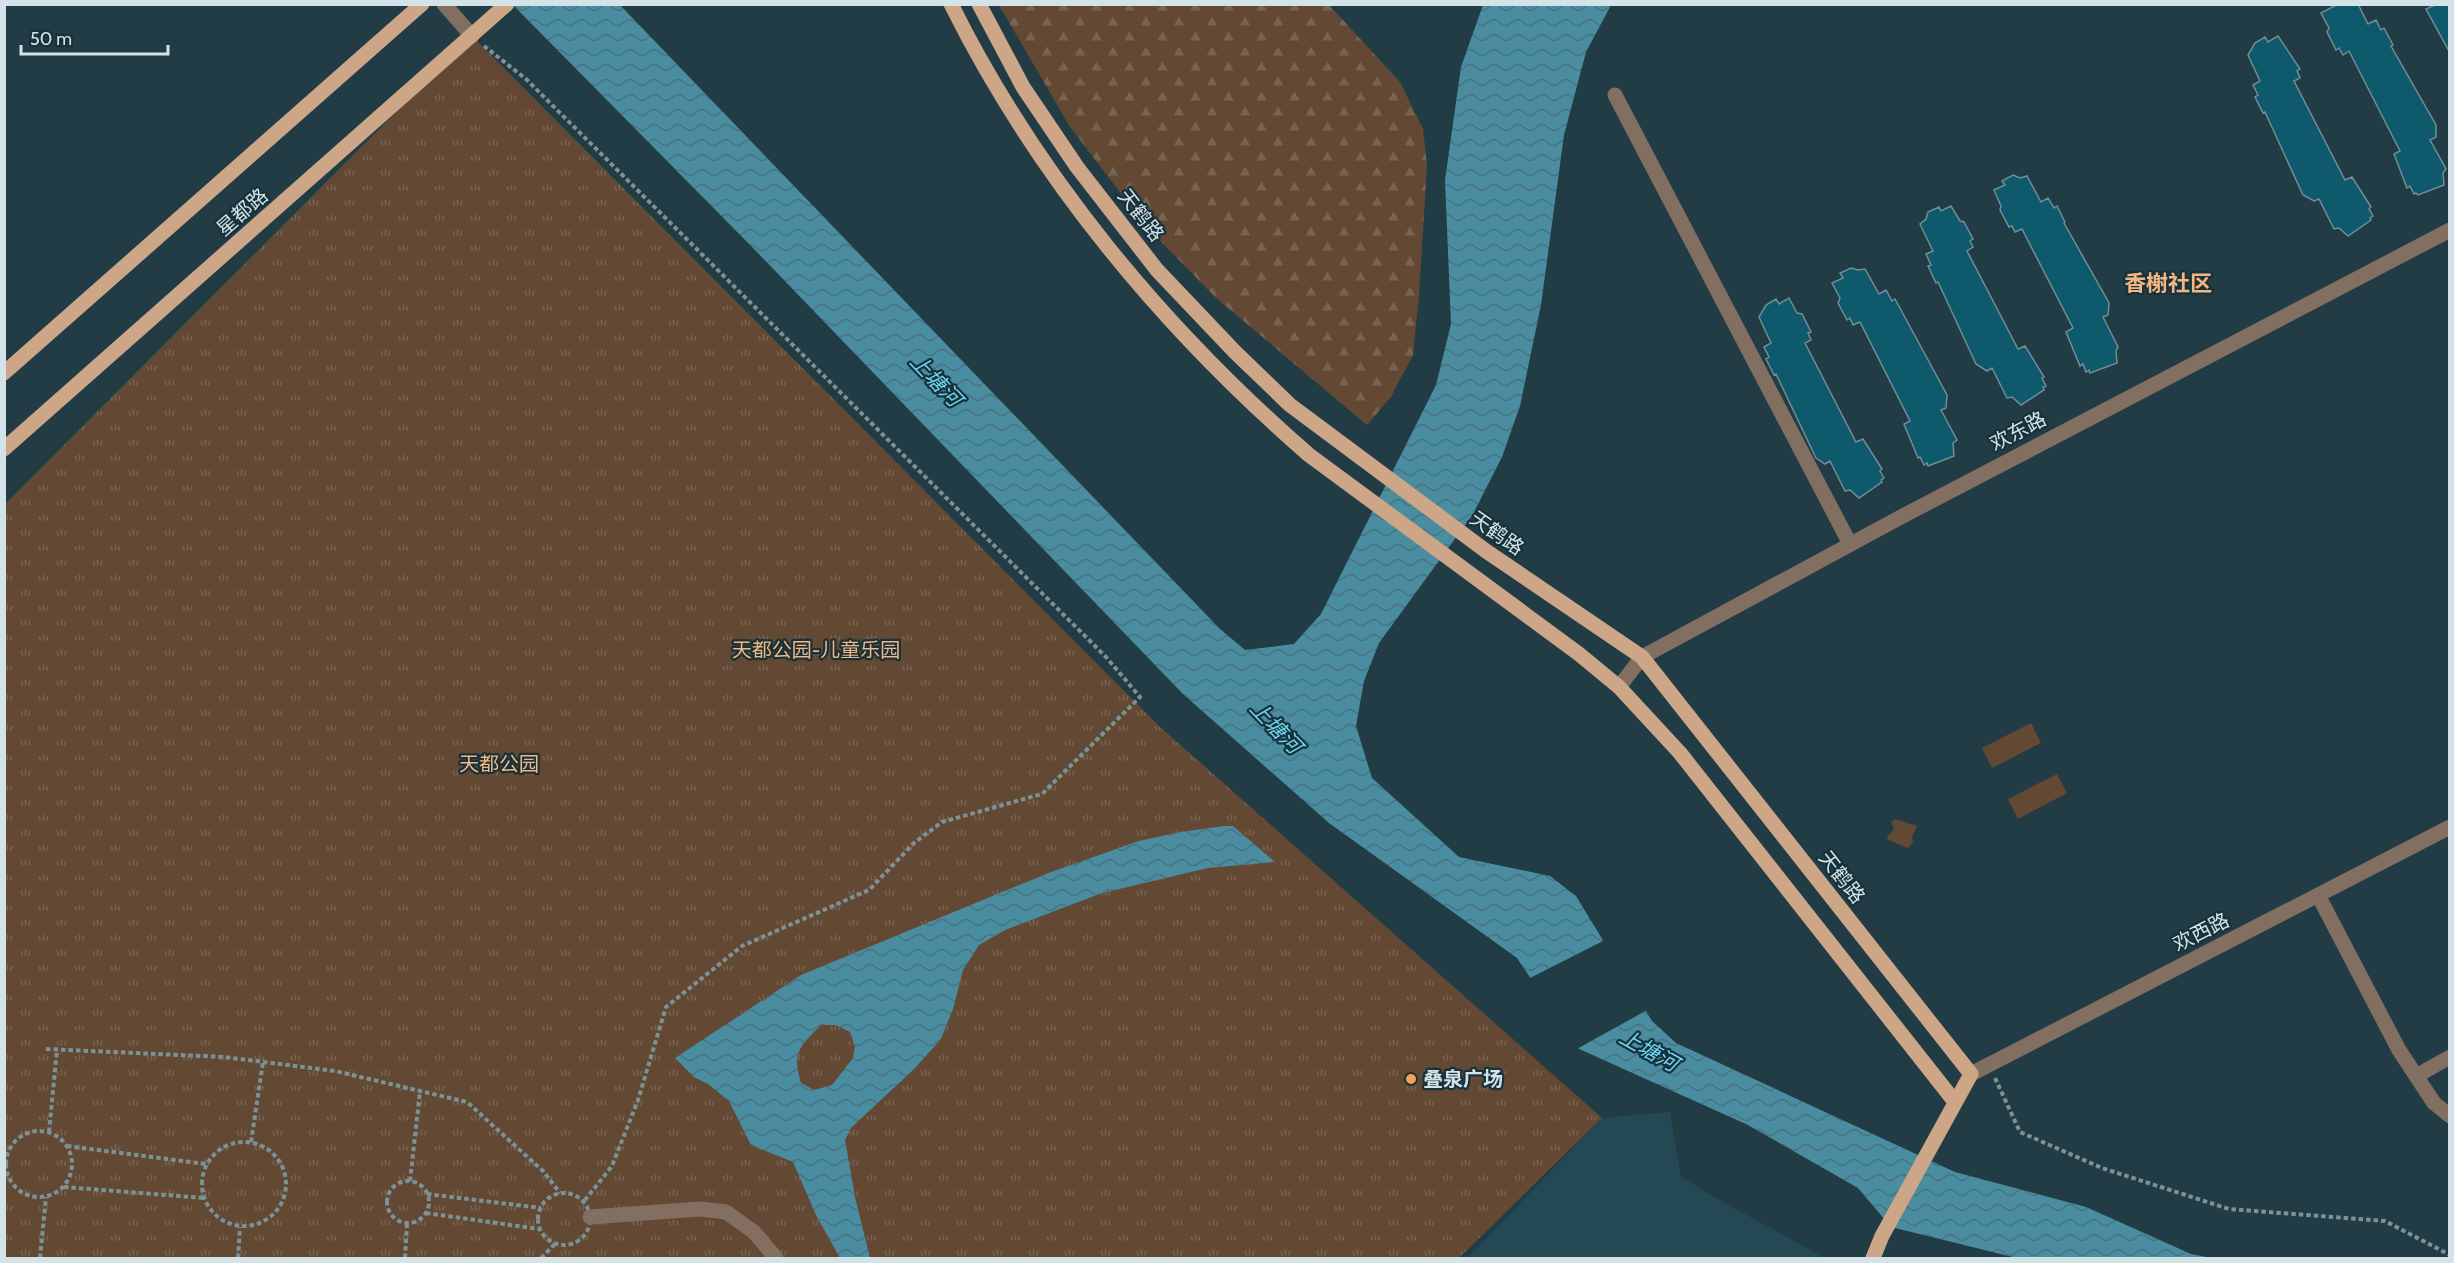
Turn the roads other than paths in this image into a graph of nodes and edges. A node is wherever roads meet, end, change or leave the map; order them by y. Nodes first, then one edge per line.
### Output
1 (422, 4) edge
2 (444, 4) edge
3 (507, 4) edge
4 (951, 4) edge
5 (979, 4) edge
6 (477, 31) junction
7 (1615, 95) dead end
8 (2450, 230) edge
9 (4, 373) edge
10 (4, 449) edge
11 (1850, 544) junction
12 (1642, 657) junction
13 (1619, 687) junction
14 (2450, 827) edge
15 (2318, 895) junction
16 (2450, 1057) edge
17 (1971, 1074) junction
18 (2416, 1076) junction
19 (1955, 1102) junction
20 (2450, 1116) edge
21 (590, 1217) road end
22 (776, 1258) edge
23 (1873, 1258) edge

1 - 9 main road, 星都路
2 - 6 street
3 - 6 main road, 星都路
4 - 13 main road
5 - 12 main road, 天鹤路
6 - 10 main road, 星都路
7 - 11 street
8 - 11 street, 欢东路
11 - 12 street, 欢东路
12 - 13 street, 欢东路
12 - 17 main road, 天鹤路
13 - 19 main road
14 - 15 street, 欢西路
15 - 17 street, 欢西路
15 - 18 street
16 - 18 street
17 - 19 main road
18 - 20 street
19 - 23 main road
21 - 22 street

